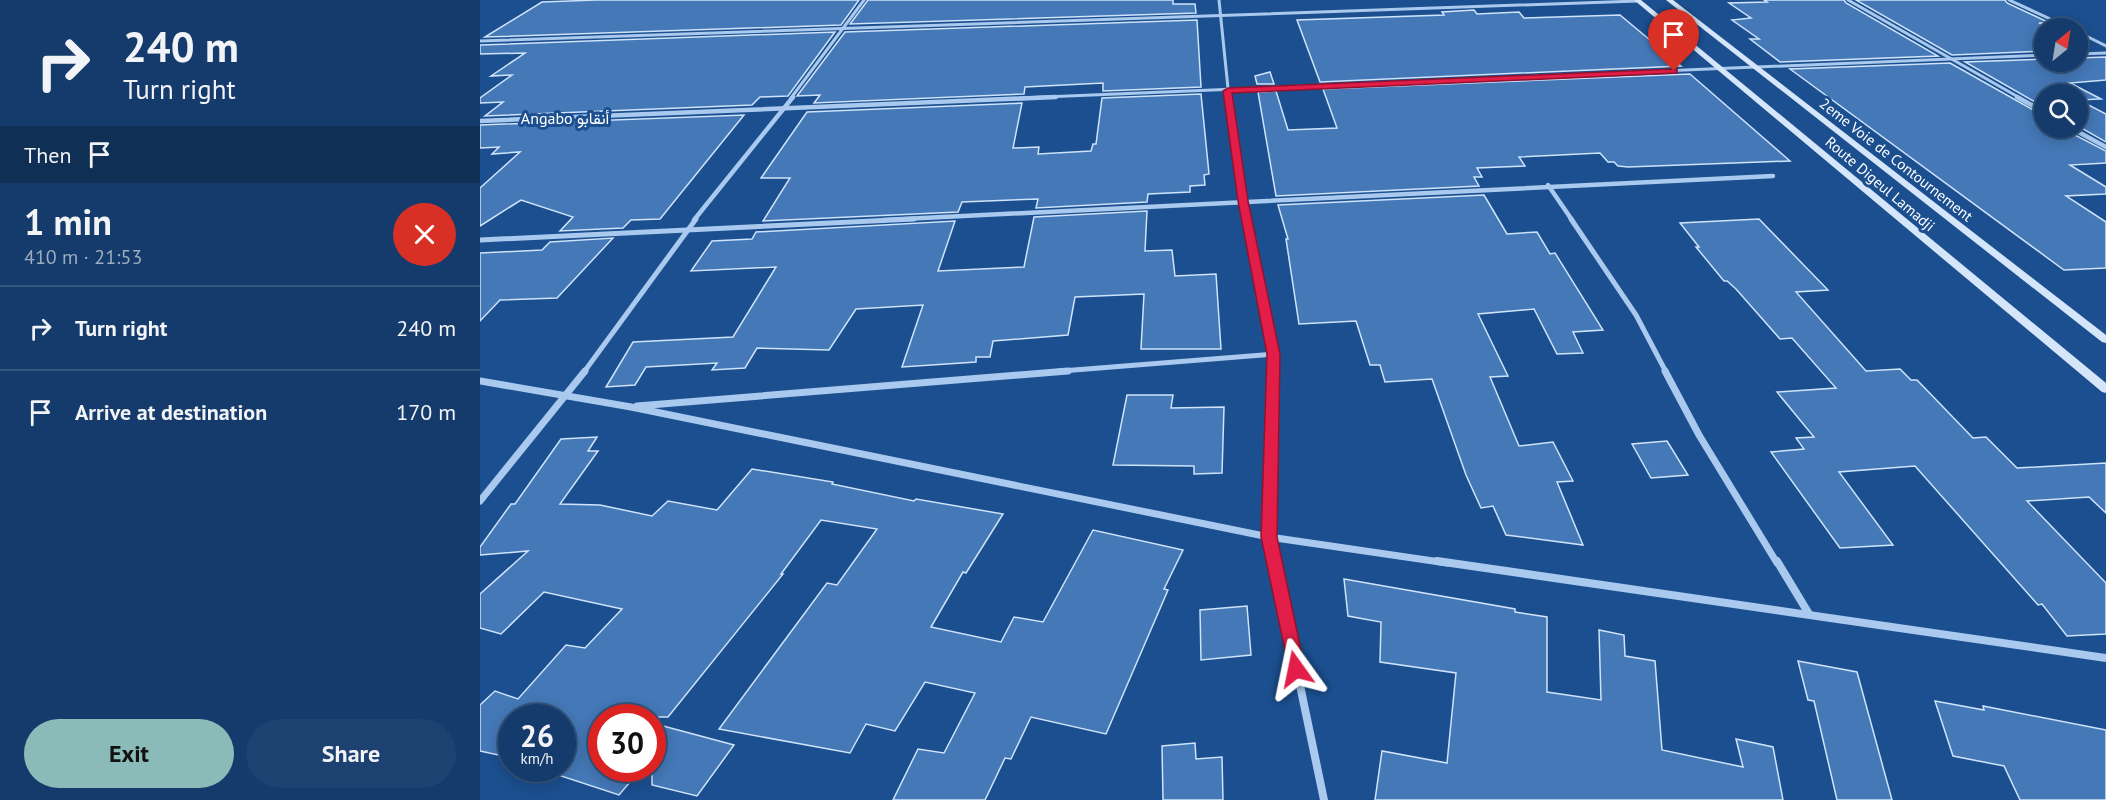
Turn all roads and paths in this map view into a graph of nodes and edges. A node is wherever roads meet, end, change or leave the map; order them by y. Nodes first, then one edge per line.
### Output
1 (864, 0) edge
2 (1219, 0) edge
3 (1669, 0) edge
4 (1848, 0) edge
5 (2009, 0) edge
6 (1638, 1) edge
7 (1221, 15) junction
8 (2048, 18) edge
9 (844, 28) junction
10 (2088, 37) edge
11 (480, 41) edge
12 (2106, 46) edge
13 (2106, 53) edge
14 (2088, 54) edge
15 (2034, 55) edge
16 (1951, 59) junction
17 (1754, 67) junction
18 (1720, 69) junction
19 (1228, 91) junction
20 (2034, 106) edge
21 (783, 108) junction
22 (480, 122) edge
23 (2088, 137) edge
24 (2106, 147) edge
25 (1773, 176) dead end
26 (1548, 185) junction
27 (1243, 201) junction
28 (688, 228) junction
29 (480, 240) edge
30 (2106, 340) edge
31 (1274, 354) junction
32 (480, 381) edge
33 (2106, 389) edge
34 (567, 396) junction
35 (631, 407) junction
36 (480, 501) edge
37 (1269, 537) junction
38 (1809, 614) junction
39 (2106, 658) edge
40 (1324, 800) edge

1 - 9 street
2 - 7 street
3 - 17 main road, 2eme Voie de Contournement
4 - 16 street
5 - 8 street
6 - 7 street
6 - 18 main road, Route Digeul Lamadji
7 - 9 street
7 - 19 street
9 - 11 street
9 - 21 street
10 - 12 street
13 - 14 street
15 - 16 street
16 - 17 street
16 - 20 street
17 - 18 street
17 - 30 main road, 2eme Voie de Contournement
18 - 19 street
18 - 33 main road, Route Digeul Lamadji
19 - 21 street
19 - 27 street
21 - 22 street
21 - 28 street
23 - 24 street
25 - 26 street
26 - 27 street
26 - 38 street
27 - 28 street
27 - 31 street
28 - 29 street
28 - 34 street
31 - 35 street
31 - 37 street
32 - 34 street
34 - 35 street
34 - 36 street
35 - 37 street
37 - 38 street
37 - 40 street
38 - 39 street

